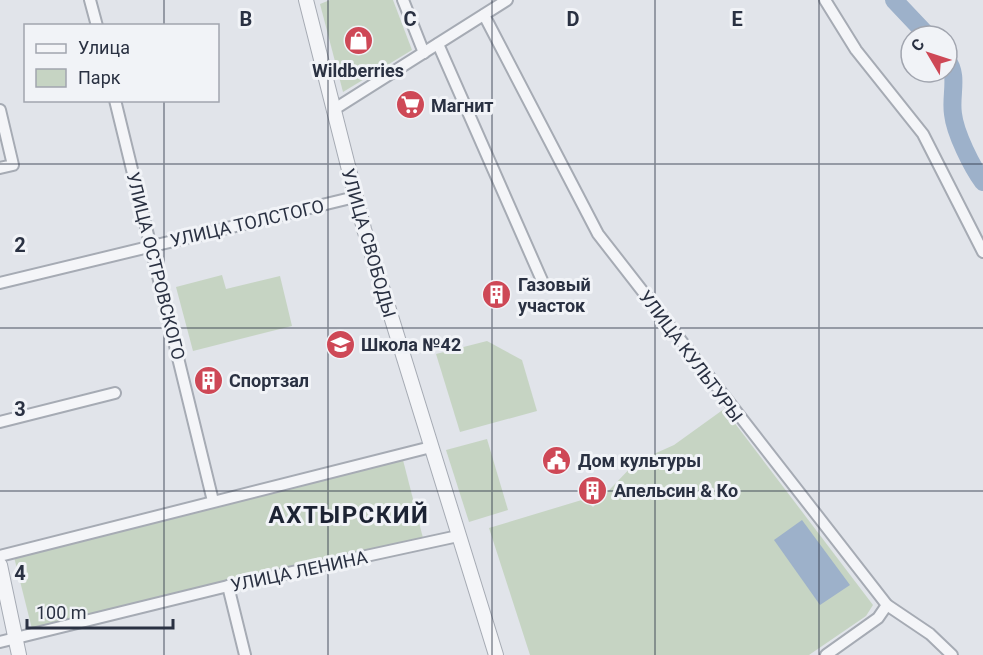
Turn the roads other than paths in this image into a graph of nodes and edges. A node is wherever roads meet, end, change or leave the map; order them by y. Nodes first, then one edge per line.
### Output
1 (90, 0) edge
2 (306, 0) edge
3 (403, 0) edge
4 (507, 0) edge
5 (825, 0) edge
6 (484, 15) junction
7 (96, 24) edge
8 (438, 44) junction
9 (424, 53) junction
10 (115, 102) edge
11 (0, 110) edge
12 (333, 110) junction
13 (0, 168) edge
14 (355, 198) junction
15 (151, 246) junction
16 (983, 252) edge
17 (0, 283) edge
18 (544, 285) dead end
19 (115, 393) dead end
20 (0, 422) edge
21 (431, 447) junction
22 (213, 501) junction
23 (458, 536) junction
24 (0, 556) edge
25 (0, 565) edge
26 (228, 586) junction
27 (886, 605) junction
28 (15, 639) junction
29 (0, 642) edge
30 (19, 655) edge
31 (245, 655) edge
32 (496, 655) edge
33 (826, 655) edge
34 (952, 655) edge

1 - 7 street
2 - 12 street, УЛИЦА СВОБОДЫ
3 - 9 street
4 - 6 street
5 - 16 street
6 - 8 street
6 - 27 street, УЛИЦА КУЛЬТУРЫ
8 - 9 street
8 - 18 street
9 - 12 street
10 - 15 street, УЛИЦА ОСТРОВСКОГО
11 - 13 street
12 - 14 street, УЛИЦА СВОБОДЫ
14 - 15 street, УЛИЦА ТОЛСТОГО
14 - 21 street, УЛИЦА СВОБОДЫ
15 - 17 street, УЛИЦА ТОЛСТОГО
15 - 22 street, УЛИЦА ОСТРОВСКОГО
19 - 20 street
21 - 22 street
21 - 23 street, УЛИЦА СВОБОДЫ
22 - 24 street
23 - 26 street, УЛИЦА ЛЕНИНА
23 - 32 street, УЛИЦА СВОБОДЫ
25 - 28 street
26 - 28 street, УЛИЦА ЛЕНИНА
26 - 31 street
27 - 33 street
27 - 34 street, УЛИЦА КУЛЬТУРЫ
28 - 29 street, УЛИЦА ЛЕНИНА
28 - 30 street

